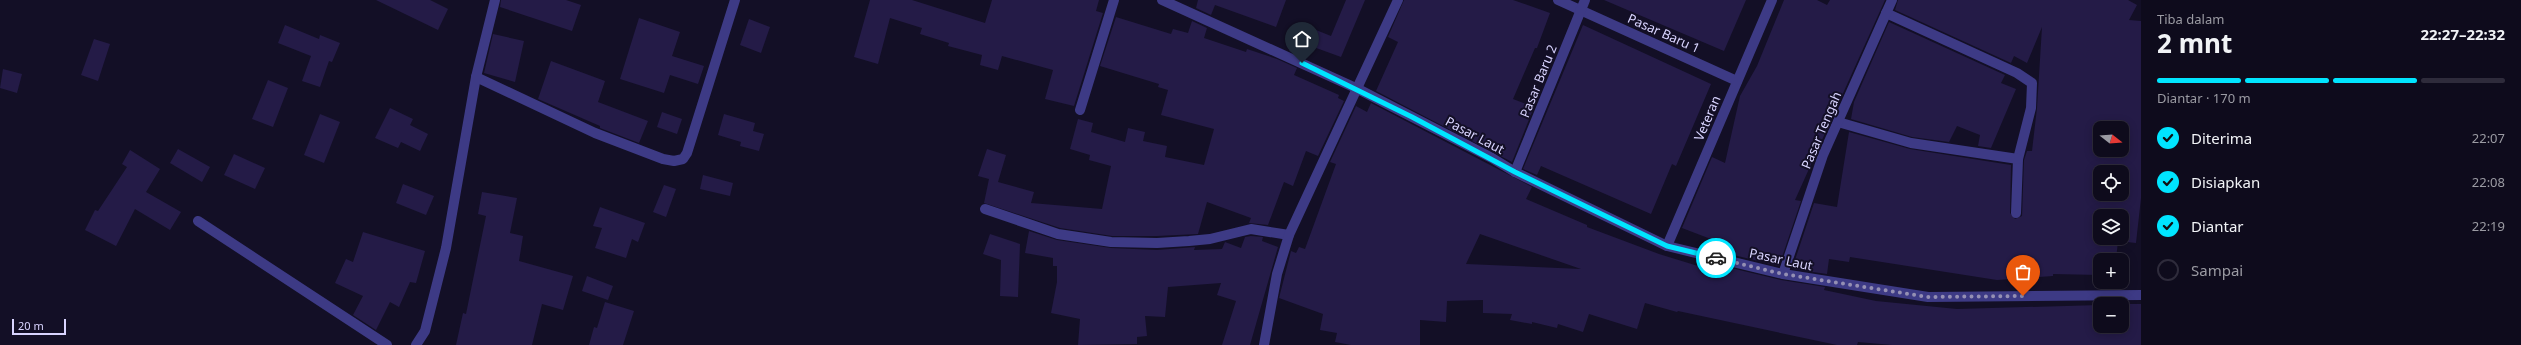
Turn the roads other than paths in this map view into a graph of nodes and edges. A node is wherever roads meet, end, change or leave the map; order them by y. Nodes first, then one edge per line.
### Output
1 (495, 0) edge
2 (735, 0) edge
3 (1114, 0) edge
4 (1162, 0) edge
5 (1398, 0) edge
6 (1558, 0) edge
7 (1585, 0) edge
8 (1772, 0) edge
9 (1892, 0) edge
10 (1580, 10) junction
11 (1886, 13) junction
12 (476, 78) junction
13 (1737, 81) junction
14 (1358, 89) junction
15 (1080, 110) dead end
16 (1838, 122) junction
17 (2018, 159) junction
18 (1515, 172) junction
19 (985, 209) dead end
20 (2016, 213) dead end
21 (198, 221) dead end
22 (1289, 235) junction
23 (1667, 246) junction
24 (1783, 274) junction
25 (2141, 295) edge
26 (387, 345) edge
27 (416, 345) edge
28 (1264, 345) edge

1 - 12 street
2 - 12 street
3 - 15 street
4 - 14 street, Pasar Laut
5 - 14 street
6 - 10 street, Pasar Baru 1
7 - 10 street, Pasar Baru 2
8 - 13 street, Veteran
9 - 11 street, Pasar Tengah
10 - 13 street, Pasar Baru 1
10 - 18 street, Pasar Baru 2
11 - 16 street, Pasar Tengah
11 - 17 street
12 - 27 street
13 - 23 street, Veteran
14 - 18 street, Pasar Laut
14 - 22 street
16 - 17 street
16 - 24 street, Pasar Tengah
17 - 20 street
18 - 23 street, Pasar Laut
19 - 22 street
21 - 26 street
22 - 28 street
23 - 24 street, Pasar Laut
24 - 25 street, Pasar Laut

